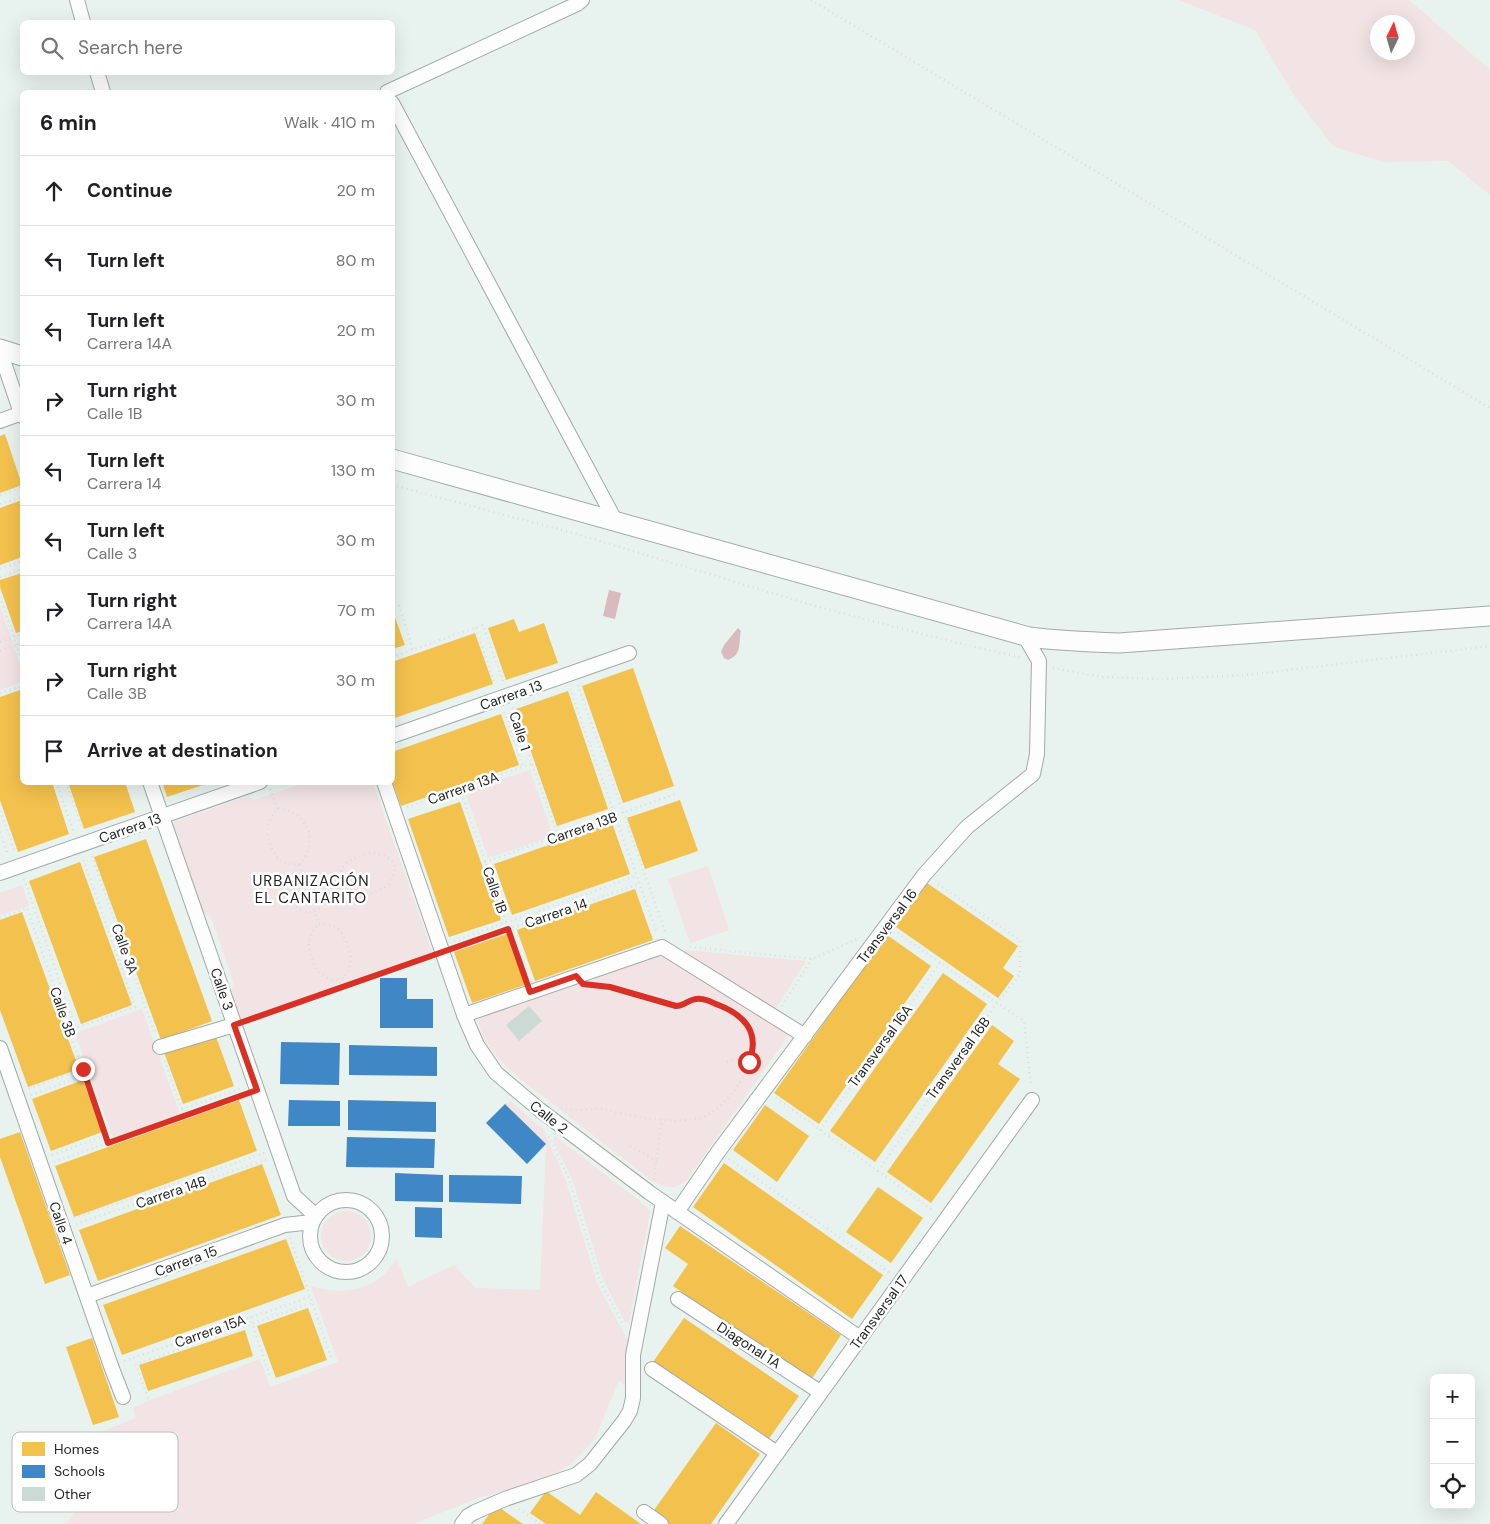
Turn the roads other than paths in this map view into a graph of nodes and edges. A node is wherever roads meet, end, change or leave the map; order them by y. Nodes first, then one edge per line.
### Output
1 (77, 0) edge
2 (582, 0) edge
3 (82, 20) edge
4 (98, 75) edge
5 (102, 90) edge
6 (391, 90) edge
7 (395, 109) edge
8 (0, 350) edge
9 (20, 355) edge
10 (20, 409) edge
11 (20, 416) edge
12 (0, 421) edge
13 (395, 460) edge
14 (616, 522) junction
15 (1490, 616) edge
16 (1024, 635) junction
17 (1058, 641) junction
18 (629, 653) dead end
19 (1039, 661) junction
20 (395, 735) edge
21 (151, 785) edge
22 (252, 785) edge
23 (385, 785) edge
24 (162, 817) junction
25 (11, 869) edge
26 (464, 1015) junction
27 (234, 1025) junction
28 (805, 1036) junction
29 (160, 1047) road end
30 (0, 1048) edge
31 (1032, 1100) road end
32 (662, 1202) junction
33 (677, 1212) junction
34 (316, 1220) junction
35 (87, 1296) junction
36 (678, 1298) dead end
37 (860, 1338) junction
38 (652, 1369) dead end
39 (820, 1392) junction
40 (123, 1397) dead end
41 (777, 1453) junction
42 (644, 1512) dead end
43 (462, 1524) edge
44 (661, 1524) edge
45 (726, 1524) edge

1 - 3 street
2 - 6 street
4 - 5 street
7 - 14 street
8 - 9 main road
8 - 10 street
11 - 12 street
13 - 14 main road
14 - 16 main road
15 - 17 main road
16 - 17 main road
16 - 19 street
17 - 19 street
18 - 20 street, Carrera 13
19 - 28 street, Transversal 16
21 - 24 street, Calle 3
22 - 24 street, Carrera 13
23 - 26 street, Calle 2
24 - 25 street, Carrera 13
24 - 27 street, Calle 3
26 - 28 street
26 - 32 street, Calle 2
27 - 29 street
27 - 34 street, Calle 3
28 - 33 street, Transversal 16
30 - 35 street, Calle 4
31 - 37 street, Transversal 17
32 - 33 street, Calle 2
32 - 43 street
33 - 37 street, Calle 2
34 - 34 street
34 - 35 street, Carrera 15
35 - 40 street, Calle 4
36 - 39 street, Diagonal 1A
37 - 39 street, Transversal 17
38 - 41 street
39 - 41 street, Transversal 17
41 - 45 street, Transversal 17
42 - 44 street

